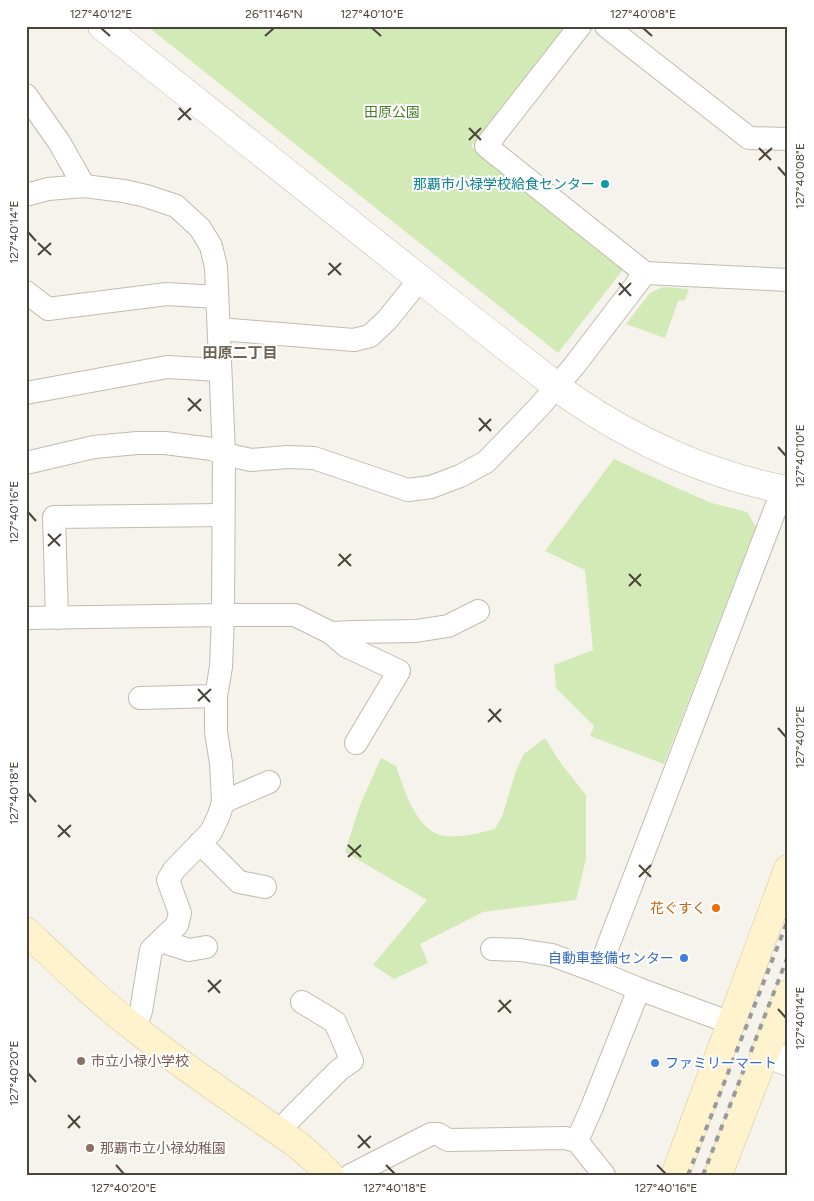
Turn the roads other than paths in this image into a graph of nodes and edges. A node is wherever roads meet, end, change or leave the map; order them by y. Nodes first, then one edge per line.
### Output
1 (102, 26) edge
2 (580, 26) edge
3 (606, 26) edge
4 (26, 95) edge
5 (788, 139) edge
6 (84, 186) junction
7 (26, 195) edge
8 (645, 273) junction
9 (420, 279) junction
10 (788, 280) edge
11 (26, 292) edge
12 (217, 297) junction
13 (219, 329) junction
14 (220, 370) junction
15 (557, 386) junction
16 (26, 393) edge
17 (224, 454) junction
18 (26, 464) edge
19 (785, 489) edge
20 (223, 515) junction
21 (478, 611) dead end
22 (223, 615) junction
23 (26, 618) edge
24 (57, 618) junction
25 (331, 633) junction
26 (216, 696) junction
27 (140, 698) dead end
28 (356, 743) dead end
29 (269, 782) dead end
30 (223, 802) junction
31 (200, 842) junction
32 (788, 869) edge
33 (265, 887) dead end
34 (26, 931) edge
35 (161, 941) junction
36 (206, 947) dead end
37 (492, 949) dead end
38 (598, 972) junction
39 (640, 989) junction
40 (788, 994) edge
41 (302, 1002) dead end
42 (731, 1023) junction
43 (135, 1029) junction
44 (776, 1057) edge
45 (280, 1132) junction
46 (577, 1141) junction
47 (330, 1175) edge
48 (351, 1175) edge
49 (604, 1175) edge
50 (675, 1175) edge
51 (718, 1175) edge

1 - 9 street
2 - 8 street
3 - 5 street
4 - 6 street
6 - 7 street
6 - 12 street
8 - 10 street
8 - 15 street
9 - 13 street
9 - 15 street
11 - 12 street
12 - 13 street
13 - 14 street
14 - 16 street
14 - 17 street
15 - 17 street
15 - 19 street
17 - 18 street
17 - 20 street
19 - 38 street
20 - 22 street
20 - 24 street
21 - 25 street
22 - 24 street
22 - 25 street
22 - 26 street
23 - 24 street
25 - 28 street
26 - 27 street
26 - 30 street
29 - 30 street
30 - 31 street
31 - 33 street
31 - 35 street
32 - 42 main road
34 - 43 main road
35 - 36 street
35 - 43 street
37 - 38 street
38 - 39 street
39 - 42 street
39 - 46 street
40 - 44 main road
41 - 45 street
42 - 50 main road
43 - 45 main road
44 - 51 main road
45 - 47 main road
46 - 48 street
46 - 49 street

